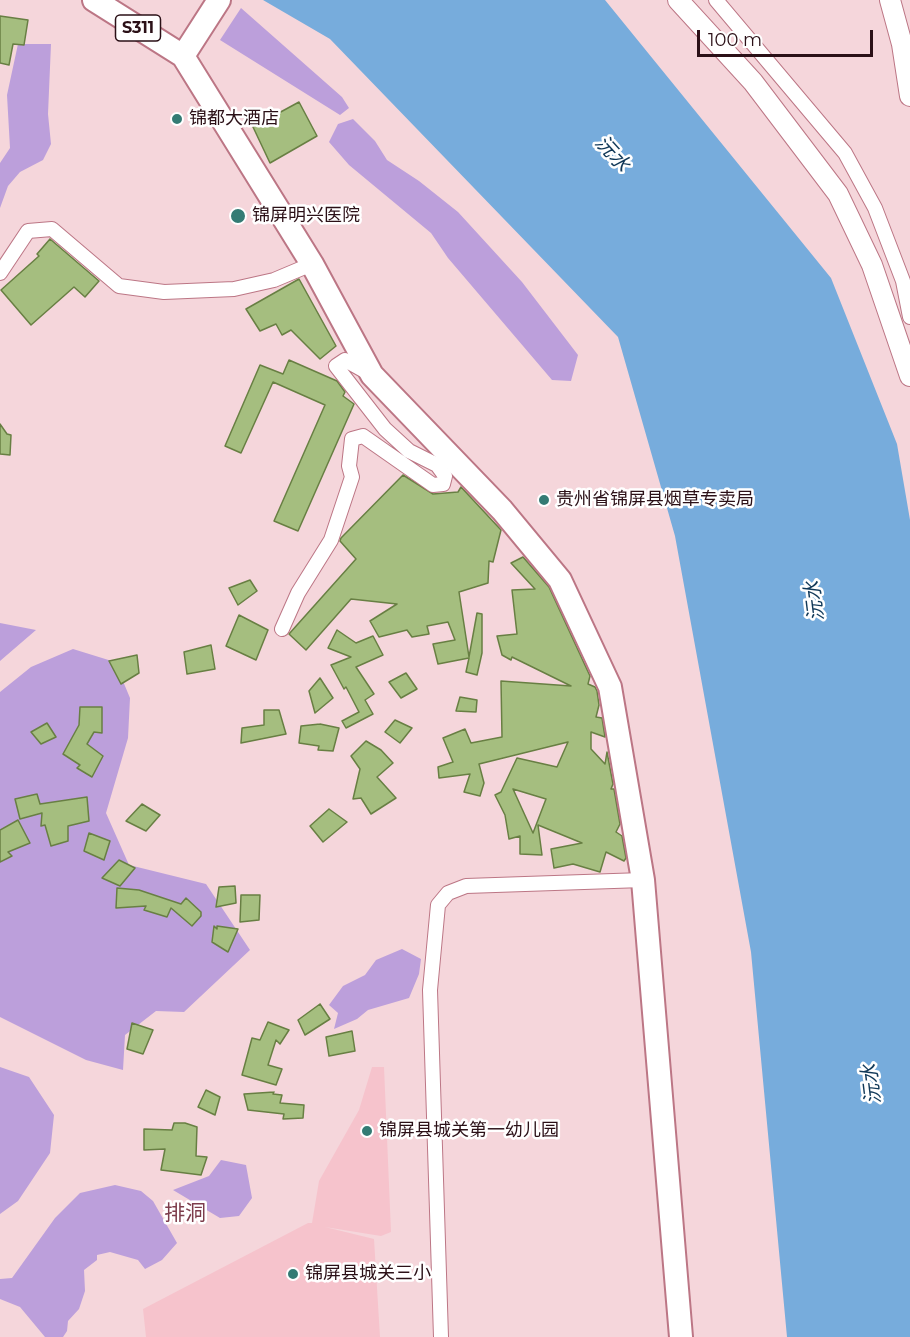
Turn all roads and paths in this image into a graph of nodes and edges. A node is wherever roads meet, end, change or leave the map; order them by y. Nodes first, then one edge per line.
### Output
1 (94, 0) edge
2 (219, 0) edge
3 (678, 0) edge
4 (890, 0) edge
5 (719, 1) edge
6 (183, 56) junction
7 (910, 96) edge
8 (312, 264) junction
9 (0, 273) edge
10 (910, 317) edge
11 (372, 375) junction
12 (910, 376) edge
13 (282, 630) dead end
14 (643, 880) junction
15 (441, 1337) edge
16 (681, 1337) edge

1 - 6 main road, S311
2 - 6 main road
3 - 12 street
4 - 7 street
5 - 10 street
6 - 8 main road
8 - 9 street
8 - 11 main road
11 - 13 street
11 - 14 main road
14 - 15 street
14 - 16 main road

